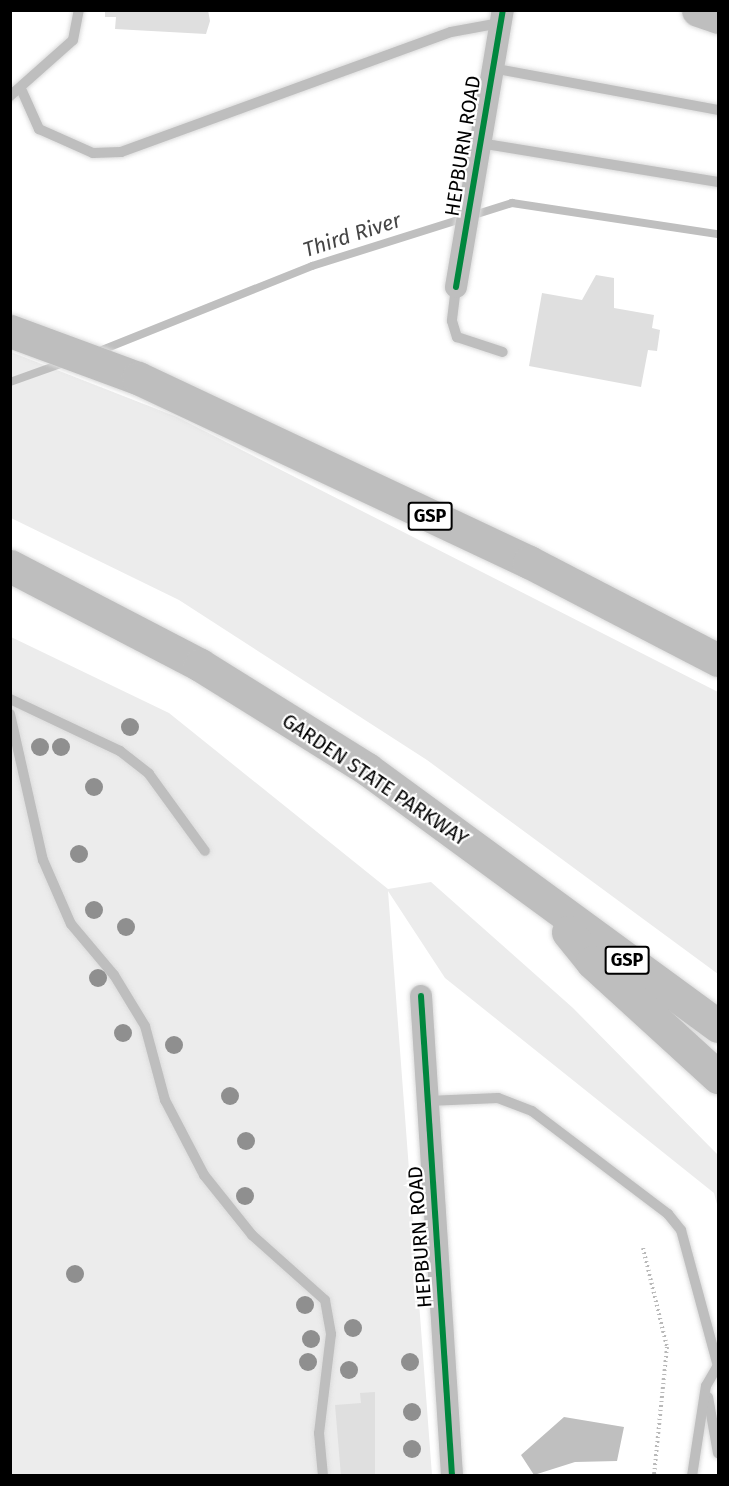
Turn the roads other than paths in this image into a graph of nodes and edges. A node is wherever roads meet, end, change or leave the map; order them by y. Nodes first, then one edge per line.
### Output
1 (79, 10) edge
2 (698, 10) edge
3 (718, 16) edge
4 (502, 17) edge
5 (492, 68) junction
6 (22, 92) junction
7 (10, 96) edge
8 (718, 110) edge
9 (479, 143) junction
10 (718, 182) edge
11 (456, 287) joint
12 (20, 334) edge
13 (503, 352) dead end
14 (10, 566) edge
15 (718, 660) edge
16 (10, 699) edge
17 (10, 714) edge
18 (205, 851) dead end
19 (537, 893) junction
20 (421, 996) dead end
21 (718, 1026) edge
22 (718, 1077) edge
23 (428, 1101) junction
24 (718, 1366) edge
25 (706, 1386) junction
26 (718, 1453) edge
27 (323, 1476) edge
28 (452, 1476) edge
29 (692, 1476) edge

1 - 6 lane
2 - 3 main road
4 - 5 street, HEPBURN ROAD
4 - 6 lane
5 - 8 lane
5 - 9 street, HEPBURN ROAD
6 - 7 lane
9 - 10 lane
9 - 11 street, HEPBURN ROAD
11 - 13 lane
12 - 15 main road, GSP
14 - 19 main road, GARDEN STATE PARKWAY / GSP
16 - 18 lane
17 - 27 lane
19 - 21 main road, GARDEN STATE PARKWAY / GSP
19 - 22 main road
20 - 23 street, HEPBURN ROAD
23 - 24 lane
23 - 28 street, HEPBURN ROAD
24 - 25 lane
25 - 26 lane
25 - 29 lane

